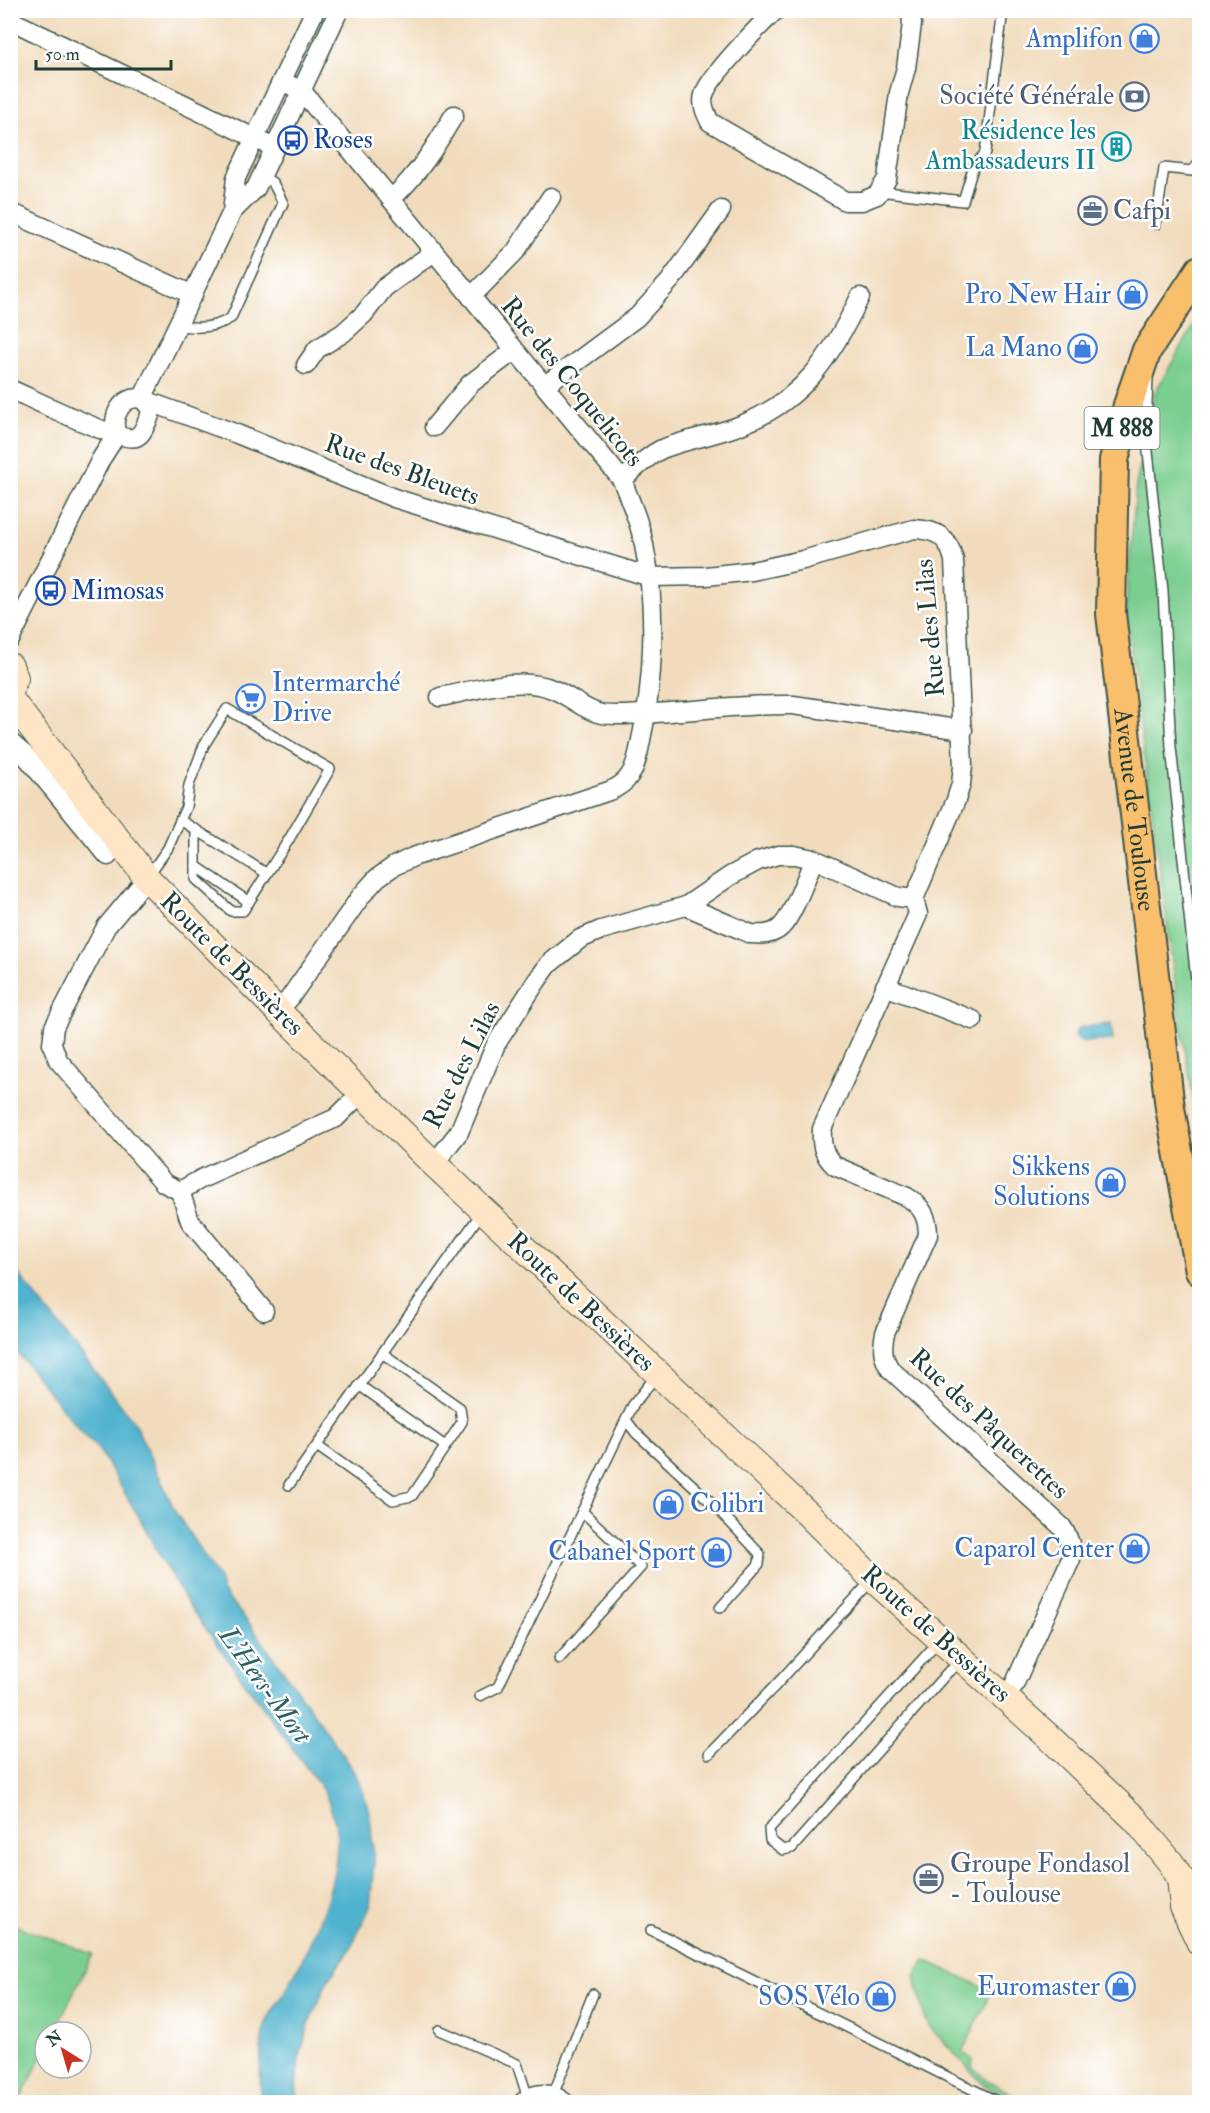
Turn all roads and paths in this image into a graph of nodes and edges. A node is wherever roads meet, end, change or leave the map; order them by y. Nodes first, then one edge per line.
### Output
1 (315, 10) edge
2 (776, 10) edge
3 (911, 10) edge
4 (1003, 10) edge
5 (335, 12) edge
6 (10, 20) edge
7 (282, 81) junction
8 (302, 91) junction
9 (454, 115) dead end
10 (255, 138) junction
11 (275, 148) junction
12 (1200, 162) edge
13 (262, 176) junction
14 (879, 191) junction
15 (551, 197) dead end
16 (391, 199) junction
17 (721, 210) dead end
18 (10, 212) edge
19 (232, 212) junction
20 (1156, 224) dead end
21 (434, 252) junction
22 (1200, 270) edge
23 (193, 295) junction
24 (471, 297) junction
25 (860, 297) dead end
26 (178, 325) junction
27 (515, 350) junction
28 (1147, 350) junction
29 (306, 365) dead end
30 (544, 386) junction
31 (10, 389) edge
32 (142, 399) junction
33 (434, 427) dead end
34 (117, 434) junction
35 (622, 480) junction
36 (650, 577) junction
37 (10, 640) edge
38 (10, 666) edge
39 (10, 688) edge
40 (440, 697) dead end
41 (10, 699) edge
42 (647, 714) junction
43 (963, 730) junction
44 (10, 742) edge
45 (180, 820) junction
46 (196, 830) junction
47 (108, 856) dead end
48 (814, 859) junction
49 (196, 866) junction
50 (266, 873) junction
51 (147, 878) junction
52 (914, 900) junction
53 (249, 902) junction
54 (687, 906) junction
55 (885, 986) junction
56 (278, 1011) junction
57 (1200, 1017) edge
58 (973, 1020) dead end
59 (360, 1094) junction
60 (434, 1164) junction
61 (180, 1191) junction
62 (483, 1210) junction
63 (1200, 1271) edge
64 (264, 1311) dead end
65 (382, 1353) junction
66 (658, 1374) junction
67 (359, 1385) junction
68 (626, 1420) junction
69 (317, 1446) junction
70 (446, 1446) junction
71 (289, 1485) dead end
72 (582, 1511) junction
73 (873, 1579) junction
74 (720, 1608) dead end
75 (940, 1639) junction
76 (559, 1659) dead end
77 (963, 1660) junction
78 (480, 1696) dead end
79 (1005, 1698) junction
80 (709, 1754) dead end
81 (1180, 1878) junction
82 (1200, 1896) edge
83 (651, 1930) dead end
84 (1200, 1943) edge
85 (593, 1994) dead end
86 (439, 2030) dead end
87 (559, 2099) edge
88 (525, 2100) edge
89 (998, 2103) edge

1 - 7 street
2 - 14 street
3 - 14 street
4 - 14 lane
5 - 8 street
6 - 10 street
7 - 8 street, Rue des Coquelicots
7 - 10 street
8 - 11 street
8 - 16 street, Rue des Coquelicots
9 - 16 street
10 - 11 street
10 - 19 street
11 - 13 street
12 - 20 lane
13 - 19 street
13 - 26 lane
15 - 24 street
16 - 21 street, Rue des Coquelicots
17 - 30 street
18 - 23 street
19 - 23 street
21 - 24 street, Rue des Coquelicots
21 - 29 street
22 - 28 main road, Avenue de Toulouse / M 888
23 - 26 street
24 - 27 street, Rue des Coquelicots
25 - 35 street
26 - 32 street
27 - 30 street, Rue des Coquelicots
27 - 33 street
28 - 57 lane, Avenue de Toulouse
28 - 63 main road, Avenue de Toulouse / M 888
30 - 35 street, Rue des Coquelicots
31 - 34 street
32 - 34 street
32 - 36 street, Rue des Bleuets
34 - 37 street
35 - 36 street, Rue des Coquelicots
36 - 42 street, Rue des Coquelicots
36 - 43 street, Rue des Lilas
38 - 39 main road
40 - 42 street
41 - 51 main road, Route de Bessières
42 - 43 street
42 - 56 street, Rue des Coquelicots
43 - 52 street, Rue des Lilas
44 - 47 street
45 - 46 lane
45 - 50 lane
45 - 51 lane
46 - 49 lane
46 - 50 lane
48 - 52 street, Rue des Lilas
48 - 54 street, Rue des Lilas
48 - 54 street
49 - 53 lane
49 - 53 lane
50 - 53 lane
51 - 56 main road, Route de Bessières
51 - 61 street
52 - 55 street, Rue des Pâquerettes
54 - 60 street, Rue des Lilas
55 - 58 street
55 - 79 street, Rue des Pâquerettes
56 - 59 main road, Route de Bessières
59 - 60 main road, Route de Bessières
59 - 61 street
60 - 62 main road, Route de Bessières
61 - 64 street
62 - 65 lane
62 - 66 main road, Route de Bessières
65 - 67 lane
65 - 70 lane
66 - 68 lane
66 - 73 main road, Route de Bessières
67 - 69 lane
67 - 70 lane
68 - 72 lane
68 - 74 lane
69 - 70 lane
69 - 71 lane
72 - 76 lane
72 - 78 lane
73 - 75 main road, Route de Bessières
73 - 80 lane
75 - 77 main road, Route de Bessières
75 - 77 lane
77 - 79 main road, Route de Bessières
79 - 81 main road, Route de Bessières
81 - 82 main road, Route de Bessières
81 - 84 main road, Route de Bessières
83 - 89 lane
85 - 87 lane
86 - 88 lane
87 - 88 street

